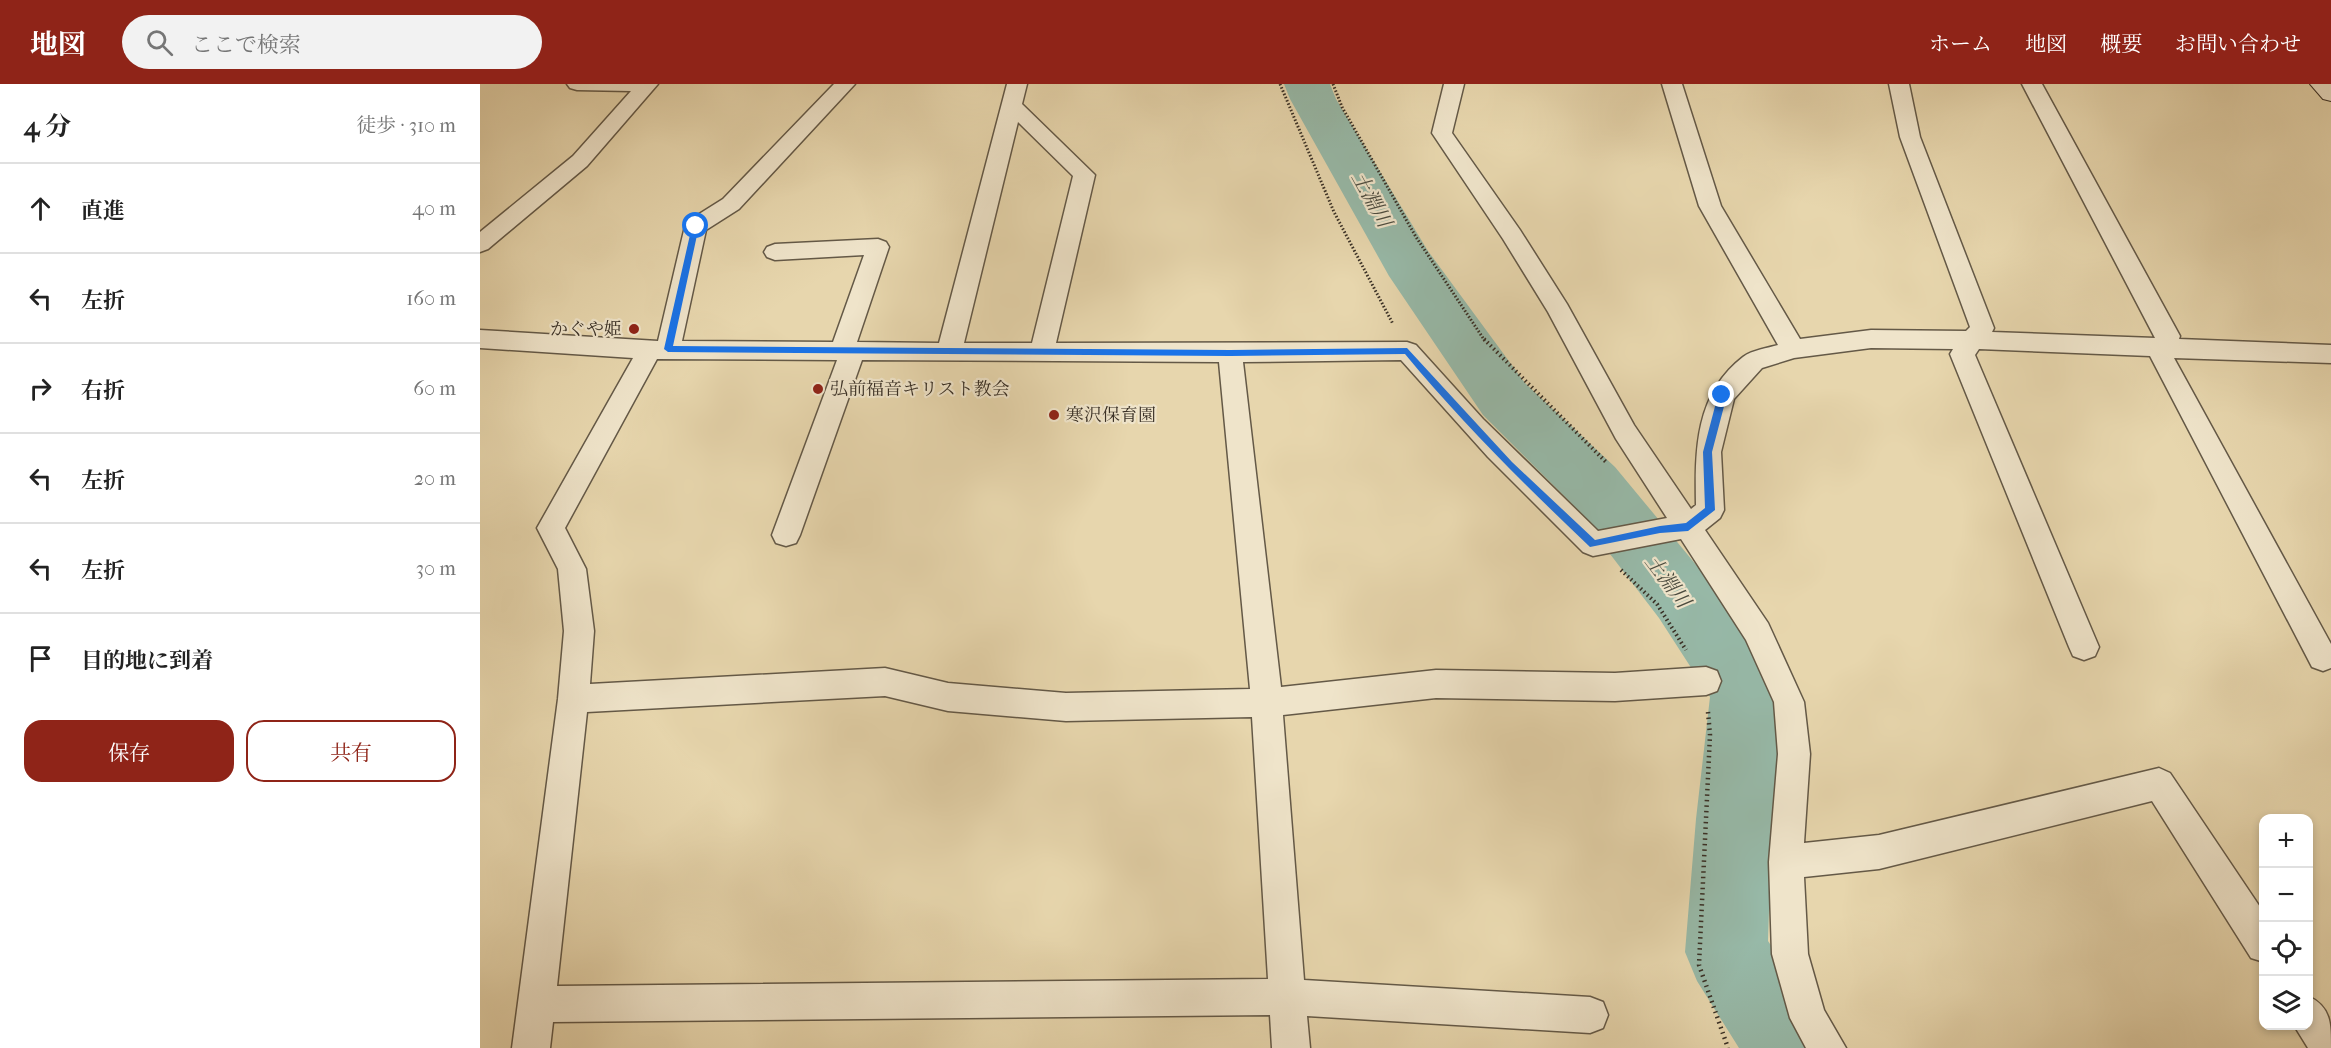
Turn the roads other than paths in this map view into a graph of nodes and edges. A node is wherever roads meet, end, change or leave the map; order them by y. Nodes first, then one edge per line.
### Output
1 (577, 84) edge
2 (648, 84) edge
3 (845, 84) edge
4 (1454, 84) edge
5 (1672, 84) edge
6 (1899, 84) edge
7 (2032, 84) edge
8 (2321, 84) edge
9 (1014, 94) edge
10 (2331, 94) edge
11 (480, 244) edge
12 (775, 252) dead end
13 (480, 339) edge
14 (1972, 340) junction
15 (2167, 347) junction
16 (1793, 349) junction
17 (659, 350) junction
18 (847, 351) junction
19 (949, 352) junction
20 (1042, 352) junction
21 (1230, 353) junction
22 (2331, 354) edge
23 (1674, 528) junction
24 (786, 534) dead end
25 (2084, 647) dead end
26 (2323, 658) dead end
27 (1706, 681) road end
28 (573, 699) junction
29 (1267, 703) junction
30 (1786, 862) junction
31 (2259, 937) edge
32 (1287, 997) junction
33 (535, 1004) junction
34 (1590, 1015) dead end
35 (2313, 1022) edge
36 (531, 1048) edge
37 (1291, 1048) edge
38 (1827, 1048) edge
39 (2330, 1048) edge

1 - 2 street
2 - 11 street
3 - 17 street
4 - 23 street
5 - 16 street
6 - 14 street
7 - 15 street
8 - 10 street
9 - 19 street
9 - 20 street
12 - 18 street
13 - 17 street
14 - 15 street
14 - 16 street
14 - 25 street
15 - 22 street
15 - 26 street
16 - 23 street
17 - 18 street
17 - 28 street
18 - 19 street
18 - 24 street
19 - 20 street
20 - 21 street
21 - 23 street
21 - 29 street
23 - 30 street
27 - 29 street
28 - 29 street
28 - 33 street
29 - 32 street
30 - 31 street
30 - 38 street
32 - 33 street
32 - 34 street
32 - 37 street
33 - 36 street
35 - 39 street

